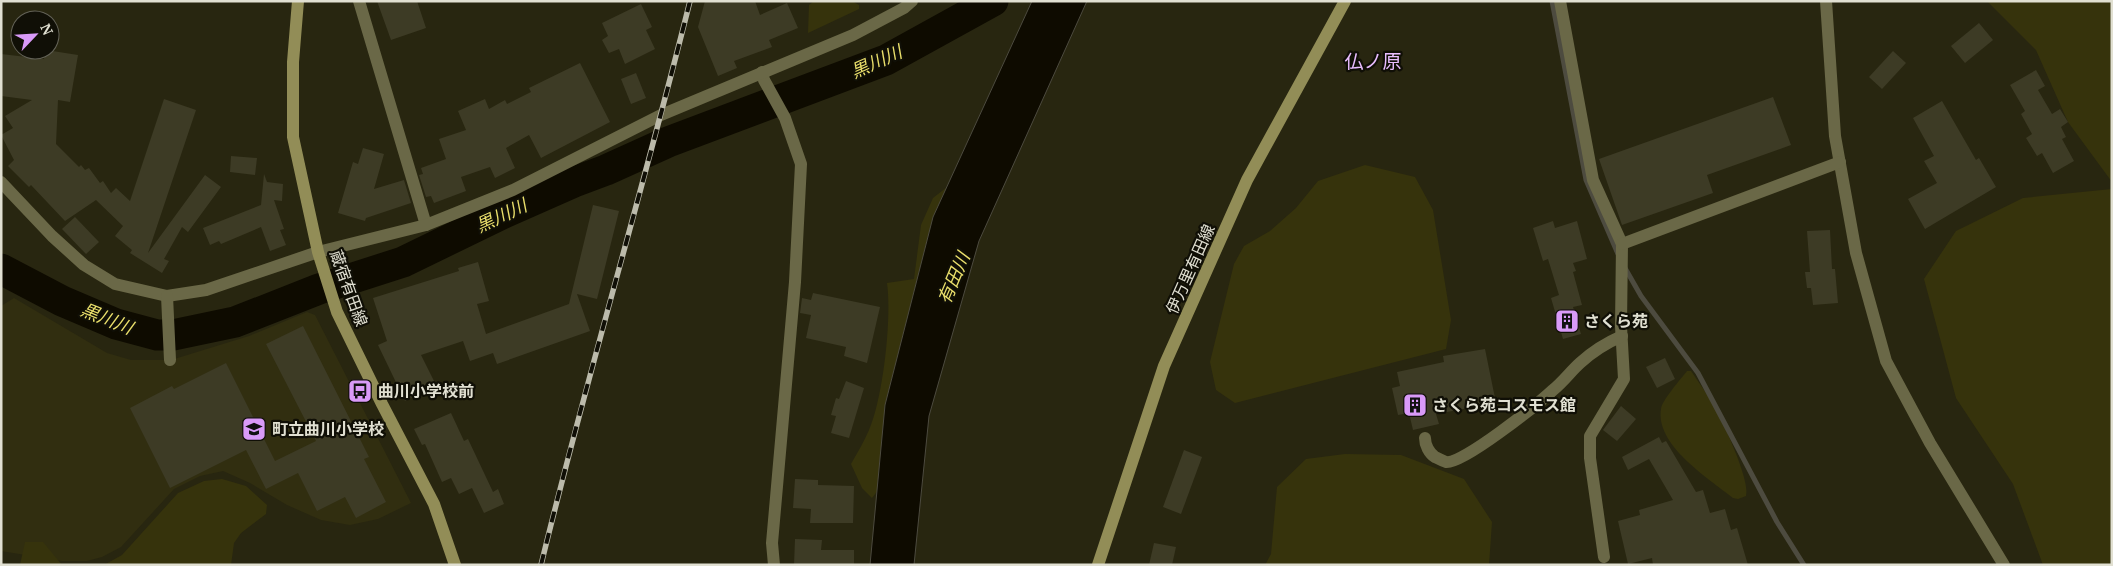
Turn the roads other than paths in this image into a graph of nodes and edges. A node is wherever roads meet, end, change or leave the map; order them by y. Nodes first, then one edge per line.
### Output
1 (298, 1) edge
2 (359, 1) edge
3 (912, 1) edge
4 (1345, 1) edge
5 (1560, 1) edge
6 (1826, 1) edge
7 (763, 76) junction
8 (1840, 162) junction
9 (1, 182) edge
10 (426, 224) junction
11 (1622, 244) junction
12 (318, 252) junction
13 (167, 296) junction
14 (1622, 336) junction
15 (170, 360) dead end
16 (1425, 438) dead end
17 (1604, 557) dead end
18 (455, 565) edge
19 (774, 565) edge
20 (1098, 565) edge
21 (2004, 565) edge

1 - 12 main road, 蔵宿有田線
2 - 10 street
3 - 7 street
4 - 20 main road, 伊万里有田線
5 - 11 street
6 - 8 street
7 - 10 street
7 - 19 street
8 - 11 street
8 - 21 street
9 - 13 street
10 - 12 street
11 - 14 street
12 - 13 street
12 - 18 main road, 蔵宿有田線
13 - 15 street
14 - 16 street
14 - 17 street

